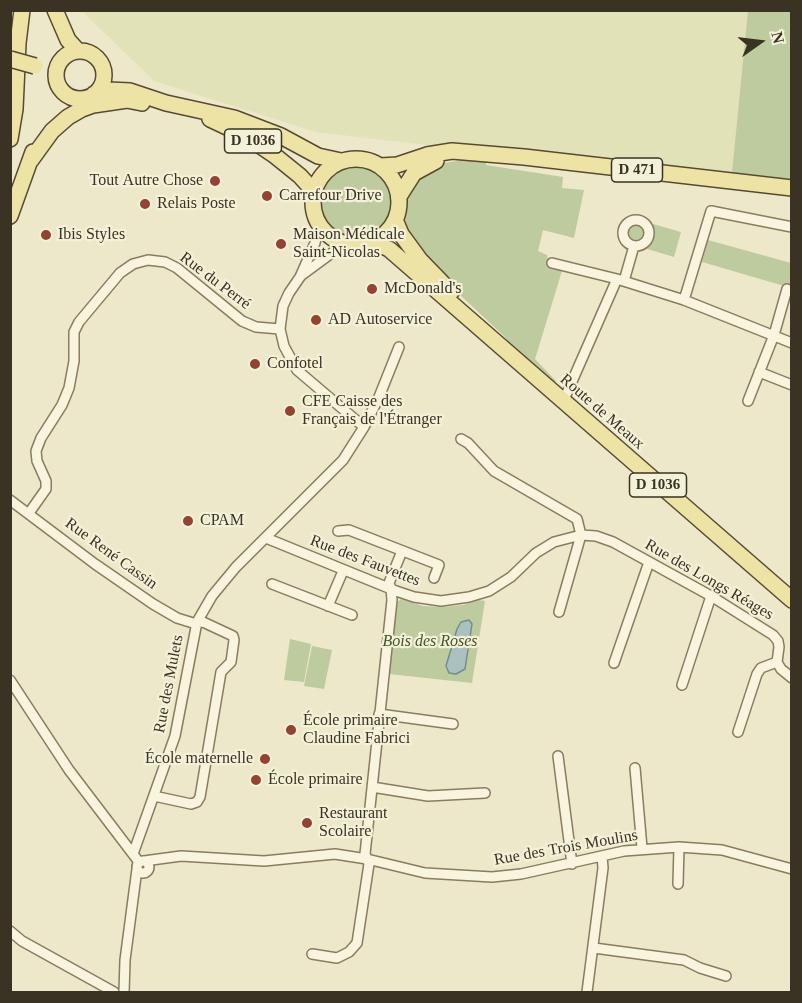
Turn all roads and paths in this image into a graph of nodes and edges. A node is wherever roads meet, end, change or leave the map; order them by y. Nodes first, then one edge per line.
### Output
1 (13, 10) edge
2 (22, 10) edge
3 (55, 10) edge
4 (10, 40) edge
5 (71, 54) junction
6 (10, 59) edge
7 (35, 66) junction
8 (102, 67) junction
9 (58, 84) junction
10 (130, 91) junction
11 (94, 94) junction
12 (74, 98) junction
13 (173, 104) junction
14 (10, 139) edge
15 (483, 154) junction
16 (31, 160) junction
17 (341, 161) junction
18 (381, 166) junction
19 (792, 188) edge
20 (314, 195) junction
21 (400, 195) junction
22 (10, 216) edge
23 (396, 222) junction
24 (319, 224) junction
25 (792, 227) edge
26 (373, 242) junction
27 (344, 244) junction
28 (634, 246) dead end
29 (552, 263) dead end
30 (300, 277) junction
31 (620, 280) junction
32 (787, 289) dead end
33 (684, 300) junction
34 (280, 329) junction
35 (774, 336) junction
36 (792, 343) edge
37 (399, 347) dead end
38 (525, 368) junction
39 (759, 372) junction
40 (792, 385) edge
41 (748, 401) dead end
42 (563, 402) junction
43 (364, 426) junction
44 (461, 439) dead end
45 (10, 500) edge
46 (29, 513) junction
47 (338, 531) dead end
48 (581, 535) junction
49 (266, 538) junction
50 (402, 551) junction
51 (649, 562) junction
52 (343, 571) junction
53 (434, 578) dead end
54 (272, 584) dead end
55 (392, 589) junction
56 (711, 596) junction
57 (792, 600) edge
58 (328, 606) junction
59 (559, 612) dead end
60 (352, 615) dead end
61 (197, 622) junction
62 (777, 662) junction
63 (614, 663) dead end
64 (792, 678) edge
65 (10, 680) edge
66 (682, 685) dead end
67 (380, 714) junction
68 (453, 724) dead end
69 (738, 732) dead end
70 (558, 756) dead end
71 (635, 768) dead end
72 (372, 787) junction
73 (485, 793) dead end
74 (154, 796) junction
75 (678, 847) junction
76 (642, 848) junction
77 (133, 854) junction
78 (602, 856) junction
79 (367, 859) junction
80 (572, 864) junction
81 (143, 866) junction
82 (792, 869) edge
83 (678, 884) dead end
84 (10, 931) edge
85 (594, 948) junction
86 (312, 954) dead end
87 (726, 976) dead end
88 (114, 993) edge
89 (124, 993) edge
90 (587, 993) edge

1 - 4 main road
2 - 14 main road
3 - 5 main road
5 - 7 main road
5 - 8 main road
5 - 9 main road
6 - 7 main road, bridge
7 - 9 main road
8 - 10 main road, D 1036
8 - 11 main road
9 - 12 main road
10 - 11 main road, D 1036
10 - 13 main road, D 1036
11 - 12 main road
12 - 16 main road
13 - 16 main road
13 - 17 main road, D 1036
13 - 20 main road, D 1036
15 - 18 main road, D 471
15 - 19 main road, D 471
15 - 21 main road, D 471
16 - 22 main road
17 - 18 main road
17 - 20 main road
18 - 21 main road
20 - 24 main road
21 - 23 main road
23 - 26 main road
23 - 38 main road, Route de Meaux / D 1036
24 - 27 main road
24 - 30 street
25 - 33 street
26 - 27 main road
26 - 38 main road, Route de Meaux / D 1036
27 - 30 street
28 - 31 street
29 - 31 street
30 - 34 street
31 - 33 street
31 - 42 street
32 - 35 street
33 - 35 street
34 - 43 street
34 - 46 street, Rue du Perré
35 - 36 street
35 - 39 street
37 - 43 street, Rue des Mulets
38 - 42 main road, Route de Meaux / D 1036
39 - 40 street
39 - 41 street
42 - 57 main road, Route de Meaux / D 1036
43 - 49 street, Rue des Mulets
44 - 48 street
45 - 46 street, Rue René Cassin
46 - 61 street, Rue René Cassin
47 - 50 street
48 - 51 street, Rue des Longs Réages
48 - 55 street, Rue des Fauvettes
48 - 59 street
49 - 52 street, Rue des Fauvettes
49 - 61 street, Rue des Mulets
50 - 53 street
50 - 55 street
51 - 56 street, Rue des Longs Réages
51 - 63 street
52 - 55 street, Rue des Fauvettes
52 - 58 street
54 - 58 street
55 - 67 street
56 - 62 street, Rue des Longs Réages
56 - 66 street
58 - 60 street
61 - 74 street, Rue des Mulets
61 - 74 street, Rue René Cassin
62 - 64 street
62 - 69 street
65 - 77 street
67 - 68 street
67 - 72 street
70 - 80 street
71 - 76 street
72 - 73 street
72 - 79 street
74 - 77 street, Rue des Mulets
75 - 76 street, Rue des Trois Moulins
75 - 82 street, Rue des Trois Moulins
75 - 83 street
76 - 78 street, Rue des Trois Moulins
77 - 81 street
78 - 80 street, Rue des Trois Moulins
78 - 85 street
79 - 80 street, Rue des Trois Moulins
79 - 81 street, Rue des Trois Moulins
79 - 86 street
81 - 89 street
84 - 88 street
85 - 87 street
85 - 90 street

